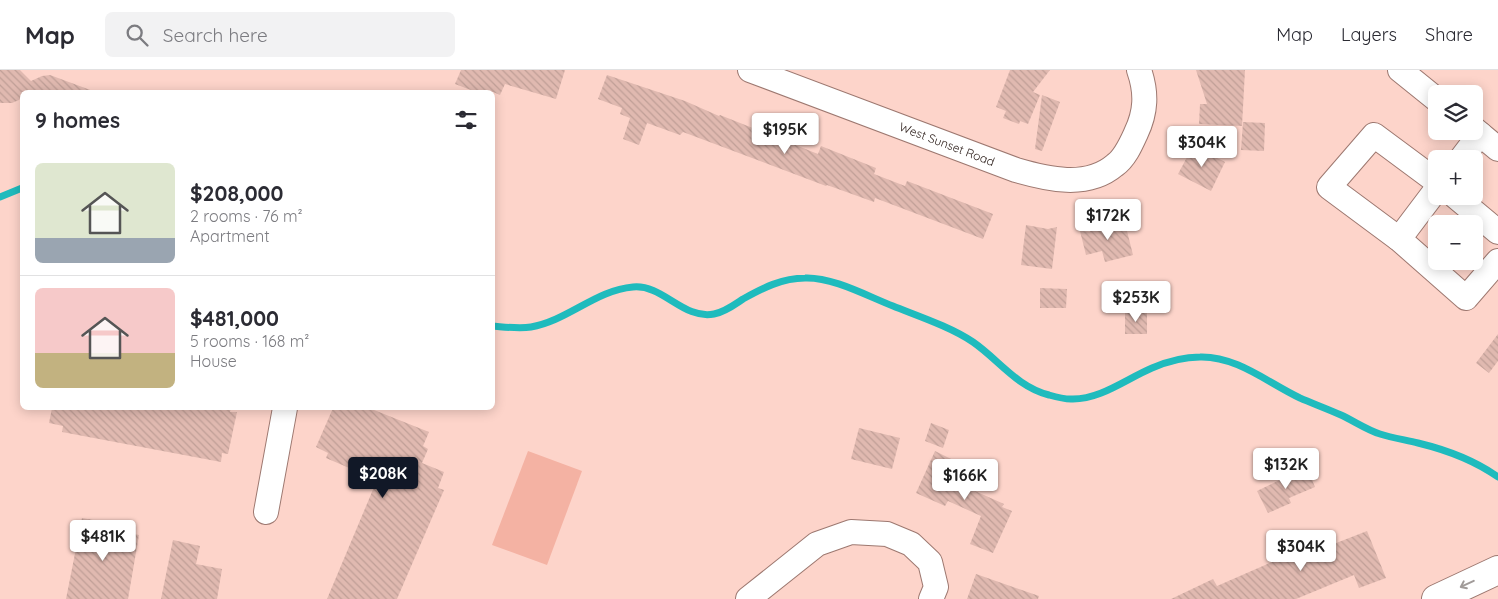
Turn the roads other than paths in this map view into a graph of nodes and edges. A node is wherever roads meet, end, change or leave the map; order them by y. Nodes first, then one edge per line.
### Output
1 (750, 70) edge
2 (1139, 70) edge
3 (1400, 70) edge
4 (1428, 93) edge
5 (1483, 137) edge
6 (1498, 149) edge
7 (1428, 175) edge
8 (1428, 201) edge
9 (1466, 205) edge
10 (1498, 232) edge
11 (1399, 239) junction
12 (1498, 261) edge
13 (285, 410) edge
14 (266, 512) dead end
15 (1498, 570) edge
16 (934, 593) edge
17 (748, 599) edge
18 (1436, 599) edge

1 - 2 street, West Sunset Road
3 - 4 street
5 - 6 street
7 - 11 street
8 - 11 street
9 - 10 street
11 - 12 street
13 - 14 street
15 -> 18 main road
16 - 17 street

